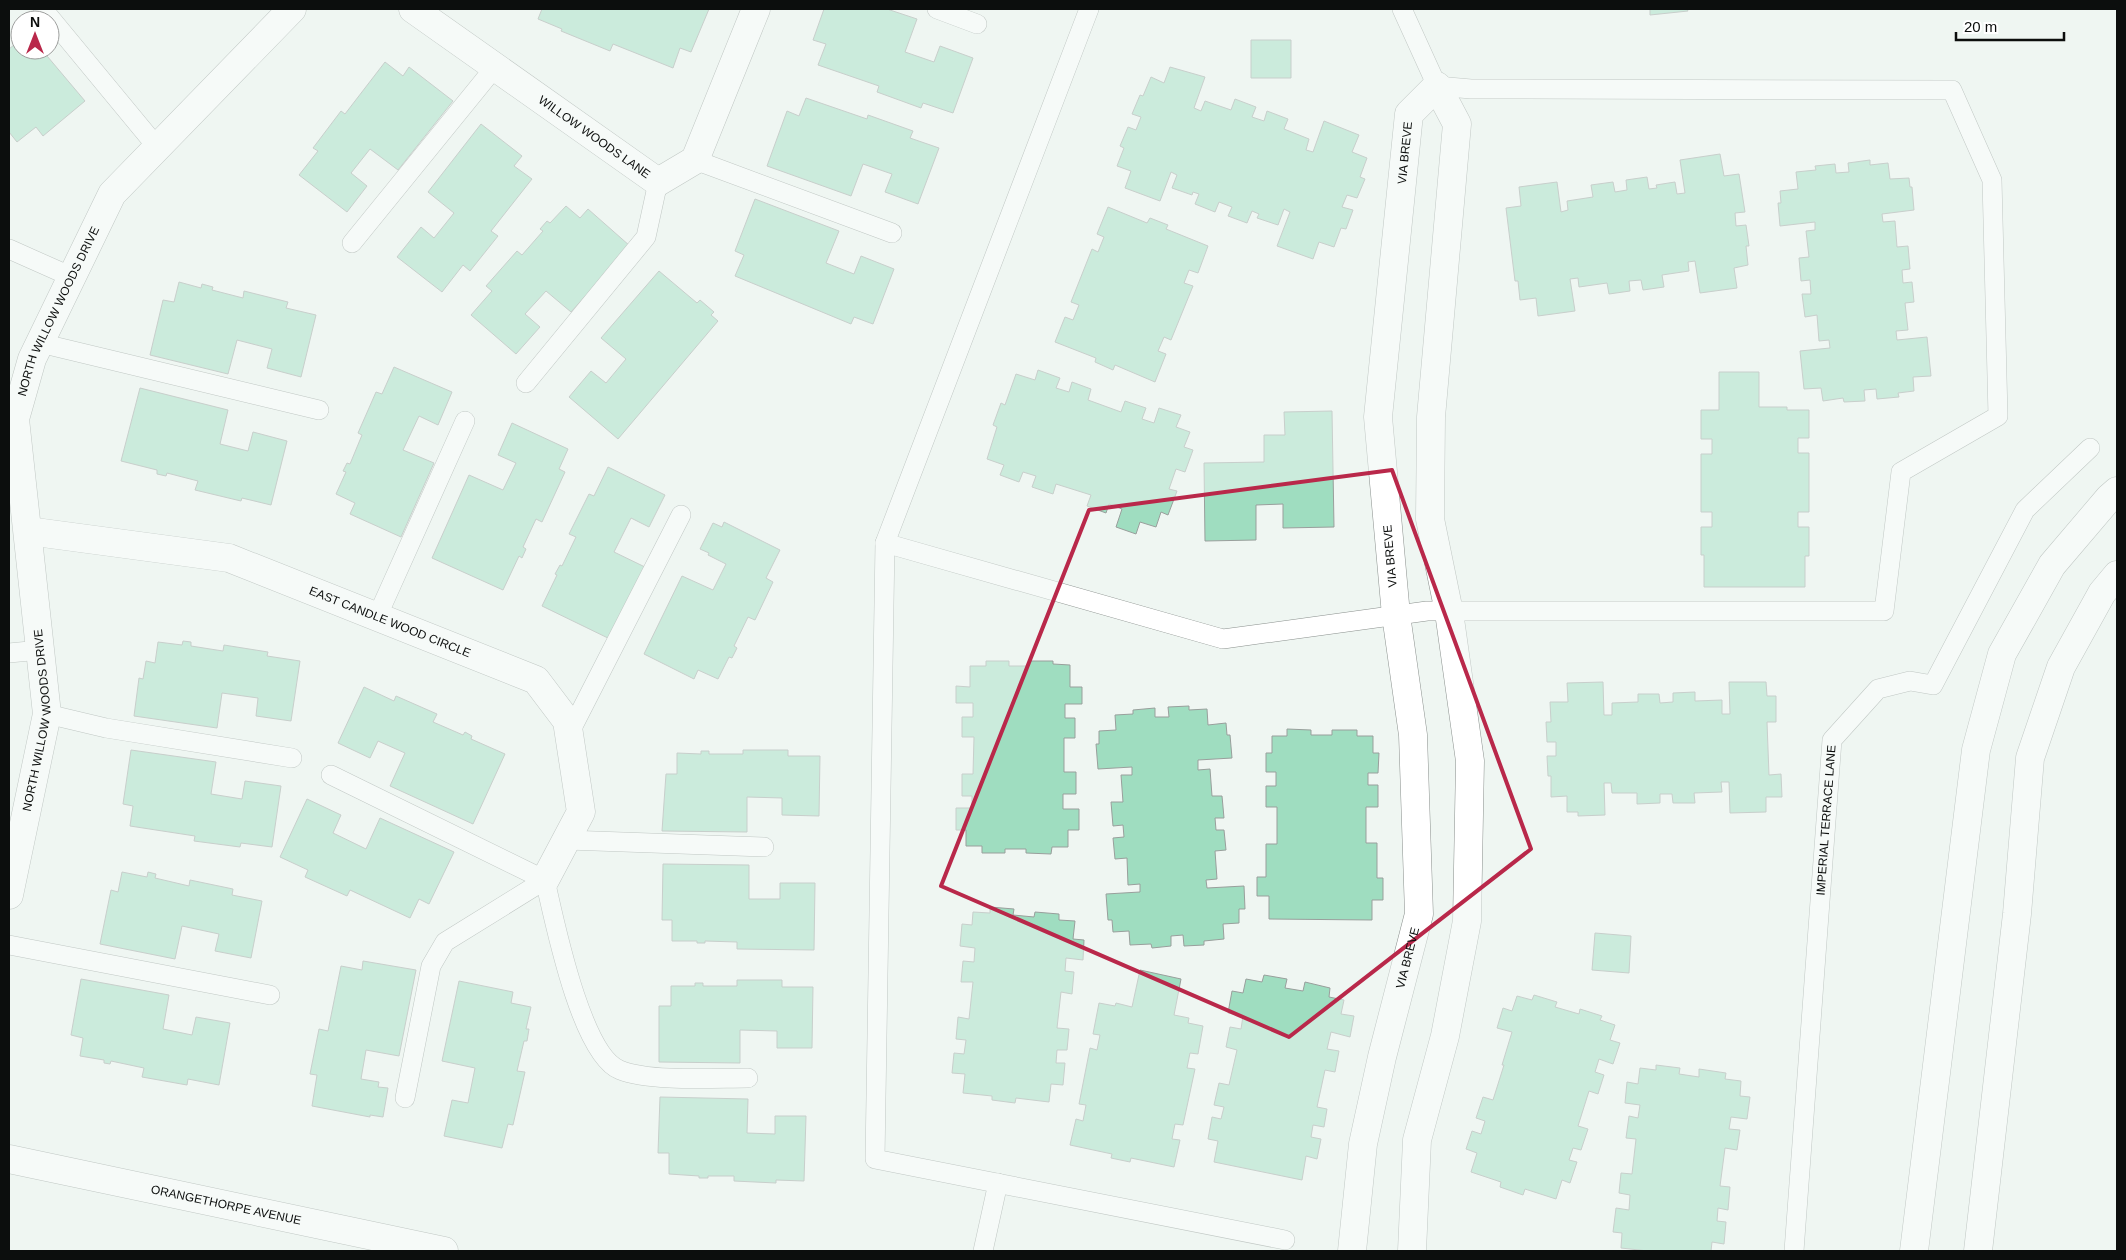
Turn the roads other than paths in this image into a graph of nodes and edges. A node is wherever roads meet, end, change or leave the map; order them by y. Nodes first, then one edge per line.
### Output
1 (43, 9) edge
2 (292, 9) edge
3 (413, 9) edge
4 (756, 9) edge
5 (937, 9) edge
6 (1089, 9) edge
7 (1402, 9) edge
8 (977, 24) dead end
9 (495, 67) junction
10 (1437, 86) junction
11 (158, 147) junction
12 (695, 160) junction
13 (658, 182) junction
14 (892, 233) dead end
15 (352, 243) dead end
16 (9, 249) edge
17 (72, 277) junction
18 (40, 343) junction
19 (526, 383) dead end
20 (319, 410) dead end
21 (12, 420) edge
22 (465, 421) dead end
23 (2090, 448) dead end
24 (2117, 491) edge
25 (682, 515) dead end
26 (28, 531) junction
27 (884, 543) junction
28 (2117, 575) edge
29 (1449, 612) junction
30 (1396, 615) junction
31 (377, 617) junction
32 (40, 650) junction
33 (9, 653) edge
34 (46, 714) junction
35 (568, 734) junction
36 (292, 758) dead end
37 (331, 775) dead end
38 (567, 840) junction
39 (764, 848) dead end
40 (545, 880) junction
41 (9, 895) edge
42 (9, 945) edge
43 (270, 995) dead end
44 (748, 1078) dead end
45 (405, 1098) dead end
46 (9, 1158) edge
47 (998, 1183) junction
48 (1285, 1240) dead end
49 (444, 1251) edge
50 (983, 1251) edge
51 (1352, 1251) edge
52 (1412, 1251) edge
53 (1794, 1251) edge
54 (1914, 1251) edge
55 (1978, 1251) edge

1 - 11 lane
2 - 11 main road, NORTH WILLOW WOODS DRIVE
3 - 9 main road, WILLOW WOODS LANE
4 - 12 main road
5 - 8 lane
6 - 27 lane
7 - 10 lane
9 - 13 main road, WILLOW WOODS LANE
9 - 15 lane
10 - 29 main road
10 - 29 lane
10 - 30 main road, VIA BREVE
11 - 17 main road, NORTH WILLOW WOODS DRIVE
12 - 13 main road, WILLOW WOODS LANE
12 - 14 lane
13 - 19 lane
16 - 17 lane
17 - 18 main road, NORTH WILLOW WOODS DRIVE
18 - 20 lane
18 - 21 main road, NORTH WILLOW WOODS DRIVE
21 - 26 main road, NORTH WILLOW WOODS DRIVE
22 - 31 lane
23 - 53 lane, IMPERIAL TERRACE LANE
24 - 54 main road
25 - 35 lane
26 - 31 main road, EAST CANDLE WOOD CIRCLE
26 - 32 main road, NORTH WILLOW WOODS DRIVE
27 - 30 lane
27 - 47 lane
28 - 55 main road
29 - 30 lane
29 - 52 main road
30 - 51 main road, VIA BREVE
31 - 35 main road, EAST CANDLE WOOD CIRCLE
32 - 33 lane
32 - 34 main road, NORTH WILLOW WOODS DRIVE
34 - 36 lane
34 - 41 main road, NORTH WILLOW WOODS DRIVE
35 - 38 main road, EAST CANDLE WOOD CIRCLE
37 - 40 lane
38 - 39 lane
38 - 40 main road, EAST CANDLE WOOD CIRCLE
40 - 44 lane
40 - 45 lane
42 - 43 lane
46 - 49 main road, ORANGETHORPE AVENUE
47 - 48 lane
47 - 50 lane

